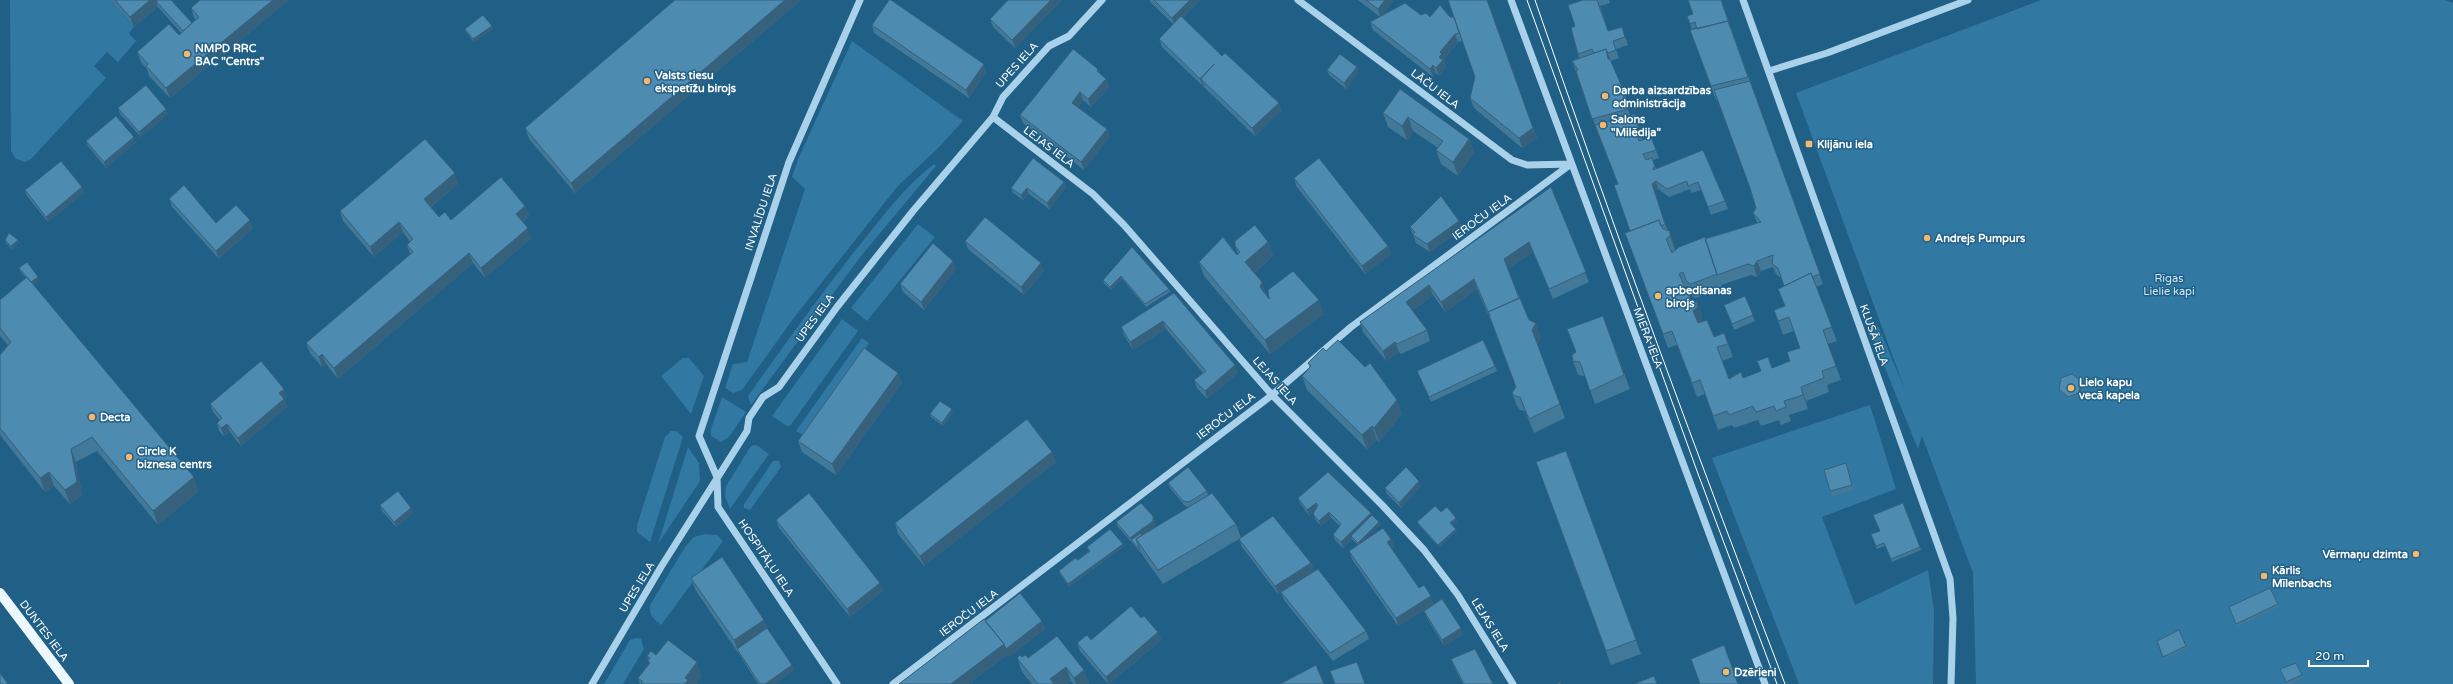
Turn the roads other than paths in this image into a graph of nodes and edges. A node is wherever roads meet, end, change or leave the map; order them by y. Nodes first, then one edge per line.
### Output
1 (860, 0) edge
2 (1102, 0) edge
3 (1298, 0) edge
4 (1511, 0) edge
5 (1743, 0) edge
6 (1968, 0) edge
7 (1769, 71) junction
8 (993, 117) junction
9 (1571, 164) junction
10 (1272, 395) junction
11 (699, 436) joint
12 (717, 477) junction
13 (0, 593) edge
14 (69, 684) edge
15 (592, 684) edge
16 (837, 684) edge
17 (893, 684) edge
18 (1513, 684) edge
19 (1765, 684) edge
20 (1951, 684) edge

1 - 11 street, INVALĪDU IELA
2 - 8 street, UPES IELA
3 - 9 street, LĀČU IELA
4 - 9 street, MIERA IELA
5 - 7 street, KLUSĀ IELA
6 - 7 street
7 - 20 street, KLUSĀ IELA
8 - 10 street, LEJAS IELA
8 - 12 street, UPES IELA
9 - 10 street, IEROČU IELA
9 - 19 street, MIERA IELA
10 - 17 street, IEROČU IELA
10 - 18 street, LEJAS IELA
11 - 12 street, HOSPITĀĻU IELA
12 - 15 street, UPES IELA
12 - 16 street, HOSPITĀĻU IELA
13 - 14 main road, DUNTES IELA

